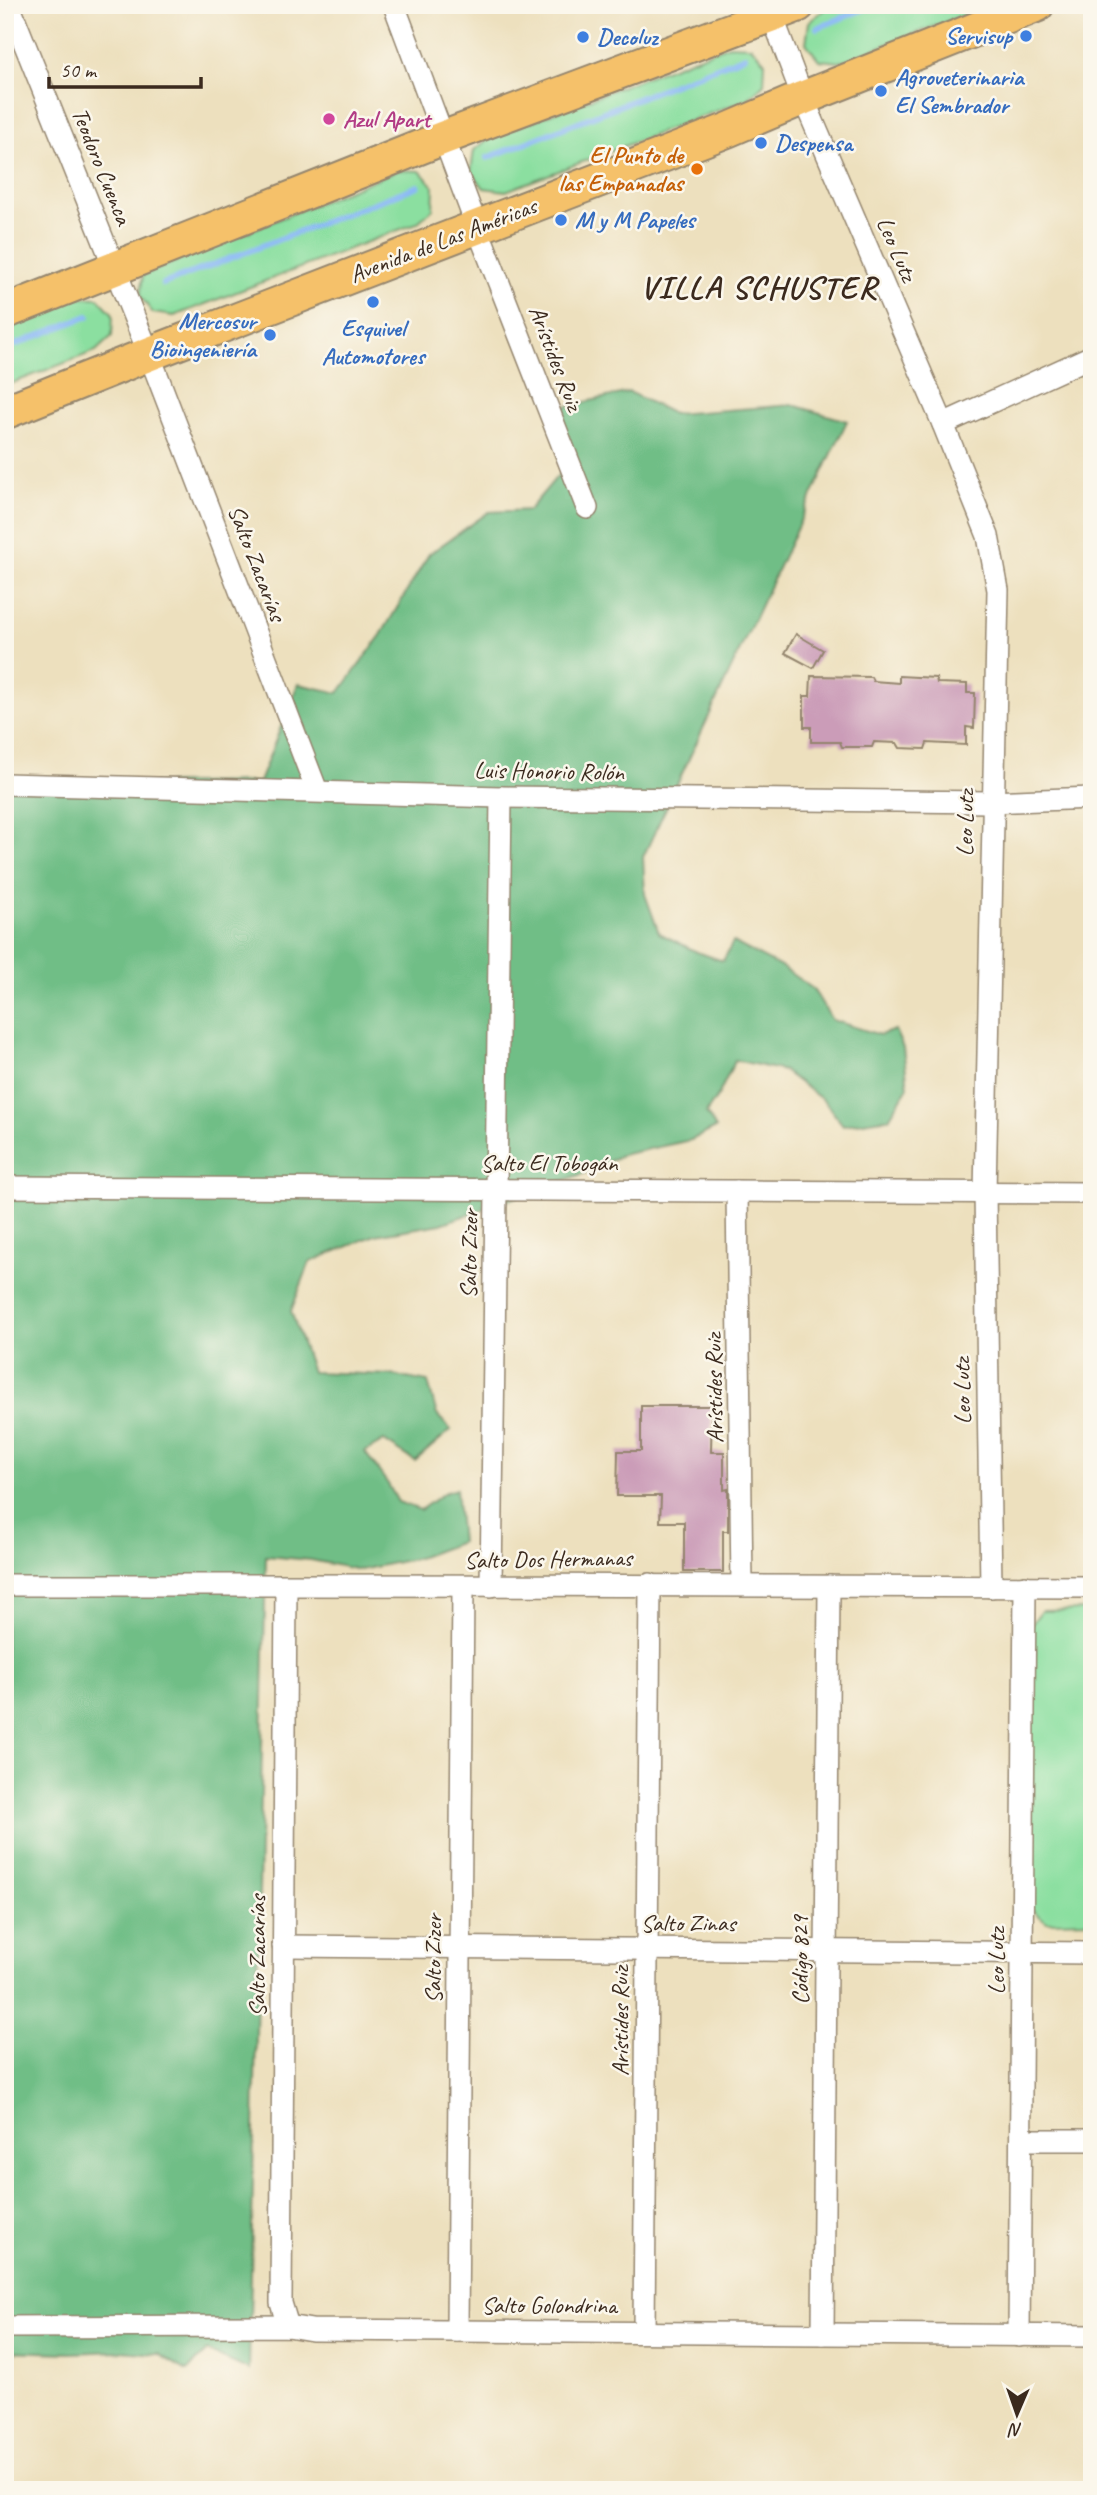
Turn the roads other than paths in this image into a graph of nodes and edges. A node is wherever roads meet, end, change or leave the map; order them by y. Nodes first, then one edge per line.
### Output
1 (9, 5) edge
2 (394, 5) edge
3 (1037, 5) edge
4 (779, 9) edge
5 (803, 98) junction
6 (443, 138) junction
7 (477, 227) junction
8 (114, 269) junction
9 (5, 312) edge
10 (149, 354) junction
11 (1092, 356) edge
12 (5, 412) edge
13 (943, 424) junction
14 (587, 508) dead end
15 (5, 784) edge
16 (317, 791) junction
17 (502, 797) junction
18 (1092, 798) edge
19 (992, 802) junction
20 (5, 1187) edge
21 (496, 1189) junction
22 (737, 1191) junction
23 (985, 1192) junction
24 (1092, 1193) edge
25 (650, 1584) junction
26 (5, 1585) edge
27 (742, 1585) junction
28 (286, 1586) junction
29 (491, 1586) junction
30 (829, 1586) junction
31 (1026, 1586) junction
32 (463, 1587) junction
33 (991, 1587) junction
34 (1092, 1587) edge
35 (283, 1946) junction
36 (460, 1948) junction
37 (647, 1949) junction
38 (826, 1951) junction
39 (1023, 1952) junction
40 (1092, 1952) edge
41 (1021, 2140) junction
42 (1092, 2140) edge
43 (288, 2326) junction
44 (5, 2327) edge
45 (457, 2331) junction
46 (644, 2332) junction
47 (823, 2334) junction
48 (1019, 2336) junction
49 (1092, 2336) edge

1 - 8 street, Teodoro Cuenca
2 - 6 street, Arístides Ruiz
3 - 5 main road, Avenida de Las Américas
4 - 5 street, Leo Lutz
4 - 6 main road
5 - 7 main road, Avenida de Las Américas
5 - 13 street, Leo Lutz
6 - 7 street, Arístides Ruiz
6 - 8 main road
7 - 10 main road, Avenida de Las Américas
7 - 14 street, Arístides Ruiz
8 - 9 main road
8 - 10 street, Teodoro Cuenca
10 - 12 main road, Avenida de Las Américas
10 - 16 street, Salto Zacarías
11 - 13 street
13 - 19 street, Leo Lutz
15 - 16 street, Luis Honorio Rolón
16 - 17 street, Luis Honorio Rolón
17 - 19 street, Luis Honorio Rolón
17 - 21 street, Salto Zizer
18 - 19 street, Luis Honorio Rolón
19 - 23 street, Leo Lutz
20 - 21 street, Salto El Tobogán
21 - 22 street, Salto El Tobogán
21 - 29 street, Salto Zizer
22 - 23 street, Salto El Tobogán
22 - 27 street, Arístides Ruiz
23 - 24 street, Salto El Tobogán
23 - 33 street, Leo Lutz
25 - 27 street, Salto Dos Hermanas
25 - 29 street, Salto Dos Hermanas
25 - 37 street, Arístides Ruiz
26 - 28 street, Salto Dos Hermanas
27 - 30 street, Salto Dos Hermanas
28 - 32 street, Salto Dos Hermanas
28 - 35 street, Salto Zacarías
29 - 32 street, Salto Dos Hermanas
30 - 33 street, Salto Dos Hermanas
30 - 38 street, Código 829
31 - 33 street, Salto Dos Hermanas
31 - 34 street, Salto Dos Hermanas
31 - 39 street, Leo Lutz
32 - 36 street, Salto Zizer
35 - 36 street, Salto Zinas
35 - 43 street, Salto Zacarías
36 - 37 street, Salto Zinas
36 - 45 street, Salto Zizer
37 - 38 street, Salto Zinas
37 - 46 street, Arístides Ruiz
38 - 39 street, Salto Zinas
38 - 47 street, Código 829
39 - 40 street, Salto Zinas
39 - 41 street, Leo Lutz
41 - 42 street
41 - 48 street, Leo Lutz
43 - 44 street, Salto Golondrina
43 - 45 street, Salto Golondrina
45 - 46 street, Salto Golondrina
46 - 47 street, Salto Golondrina
47 - 48 street, Salto Golondrina
48 - 49 street, Salto Golondrina

